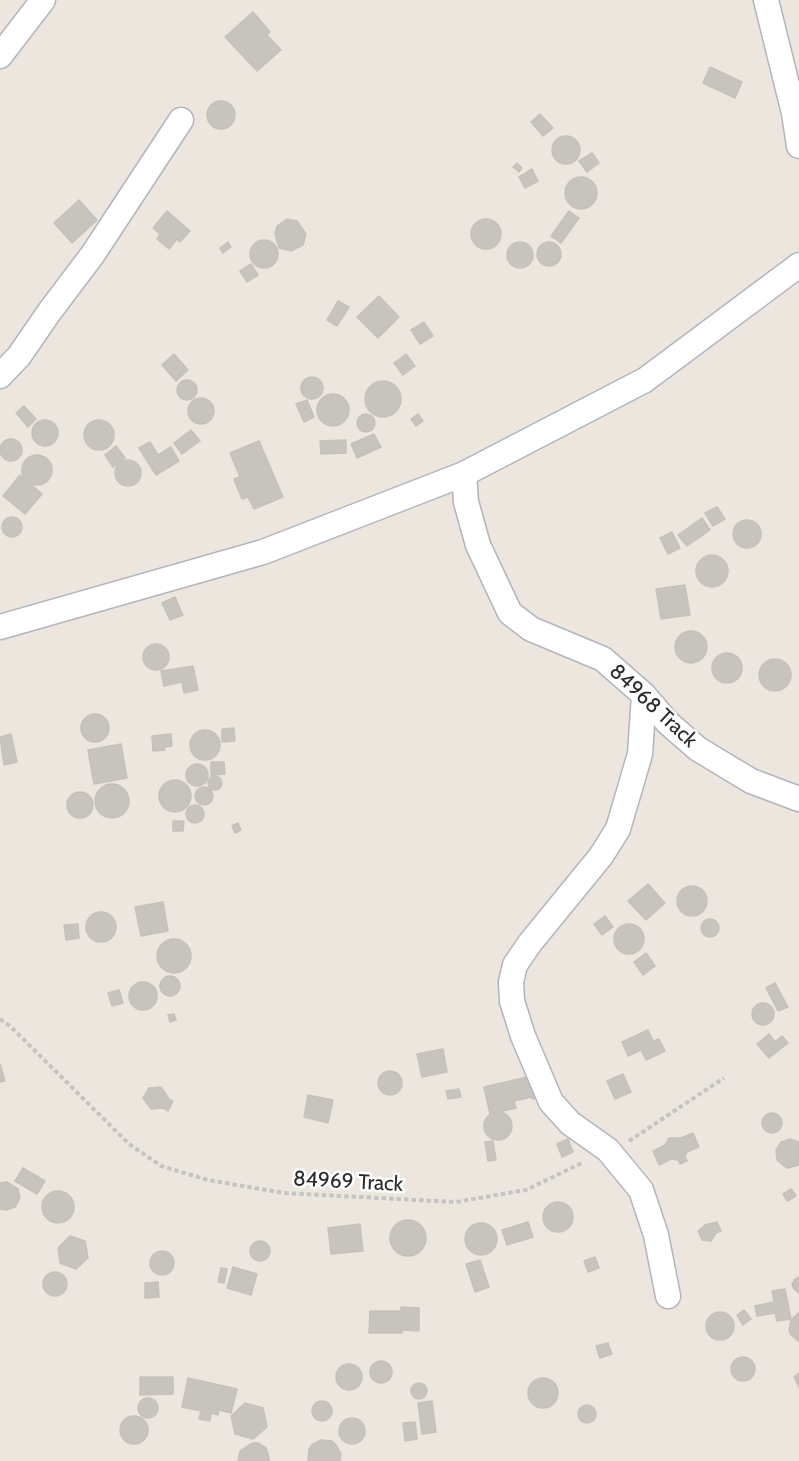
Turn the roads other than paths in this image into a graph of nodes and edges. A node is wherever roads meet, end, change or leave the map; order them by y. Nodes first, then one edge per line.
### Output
1 (43, 0) edge
2 (766, 0) edge
3 (0, 56) edge
4 (181, 120) dead end
5 (799, 146) edge
6 (799, 265) edge
7 (0, 376) edge
8 (464, 474) junction
9 (0, 627) edge
10 (644, 695) junction
11 (799, 800) edge
12 (668, 1296) dead end

1 - 3 street
2 - 5 street
4 - 7 street
6 - 8 street
8 - 9 street
8 - 10 street, 84968 Track
10 - 11 street, 84968 Track
10 - 12 street

